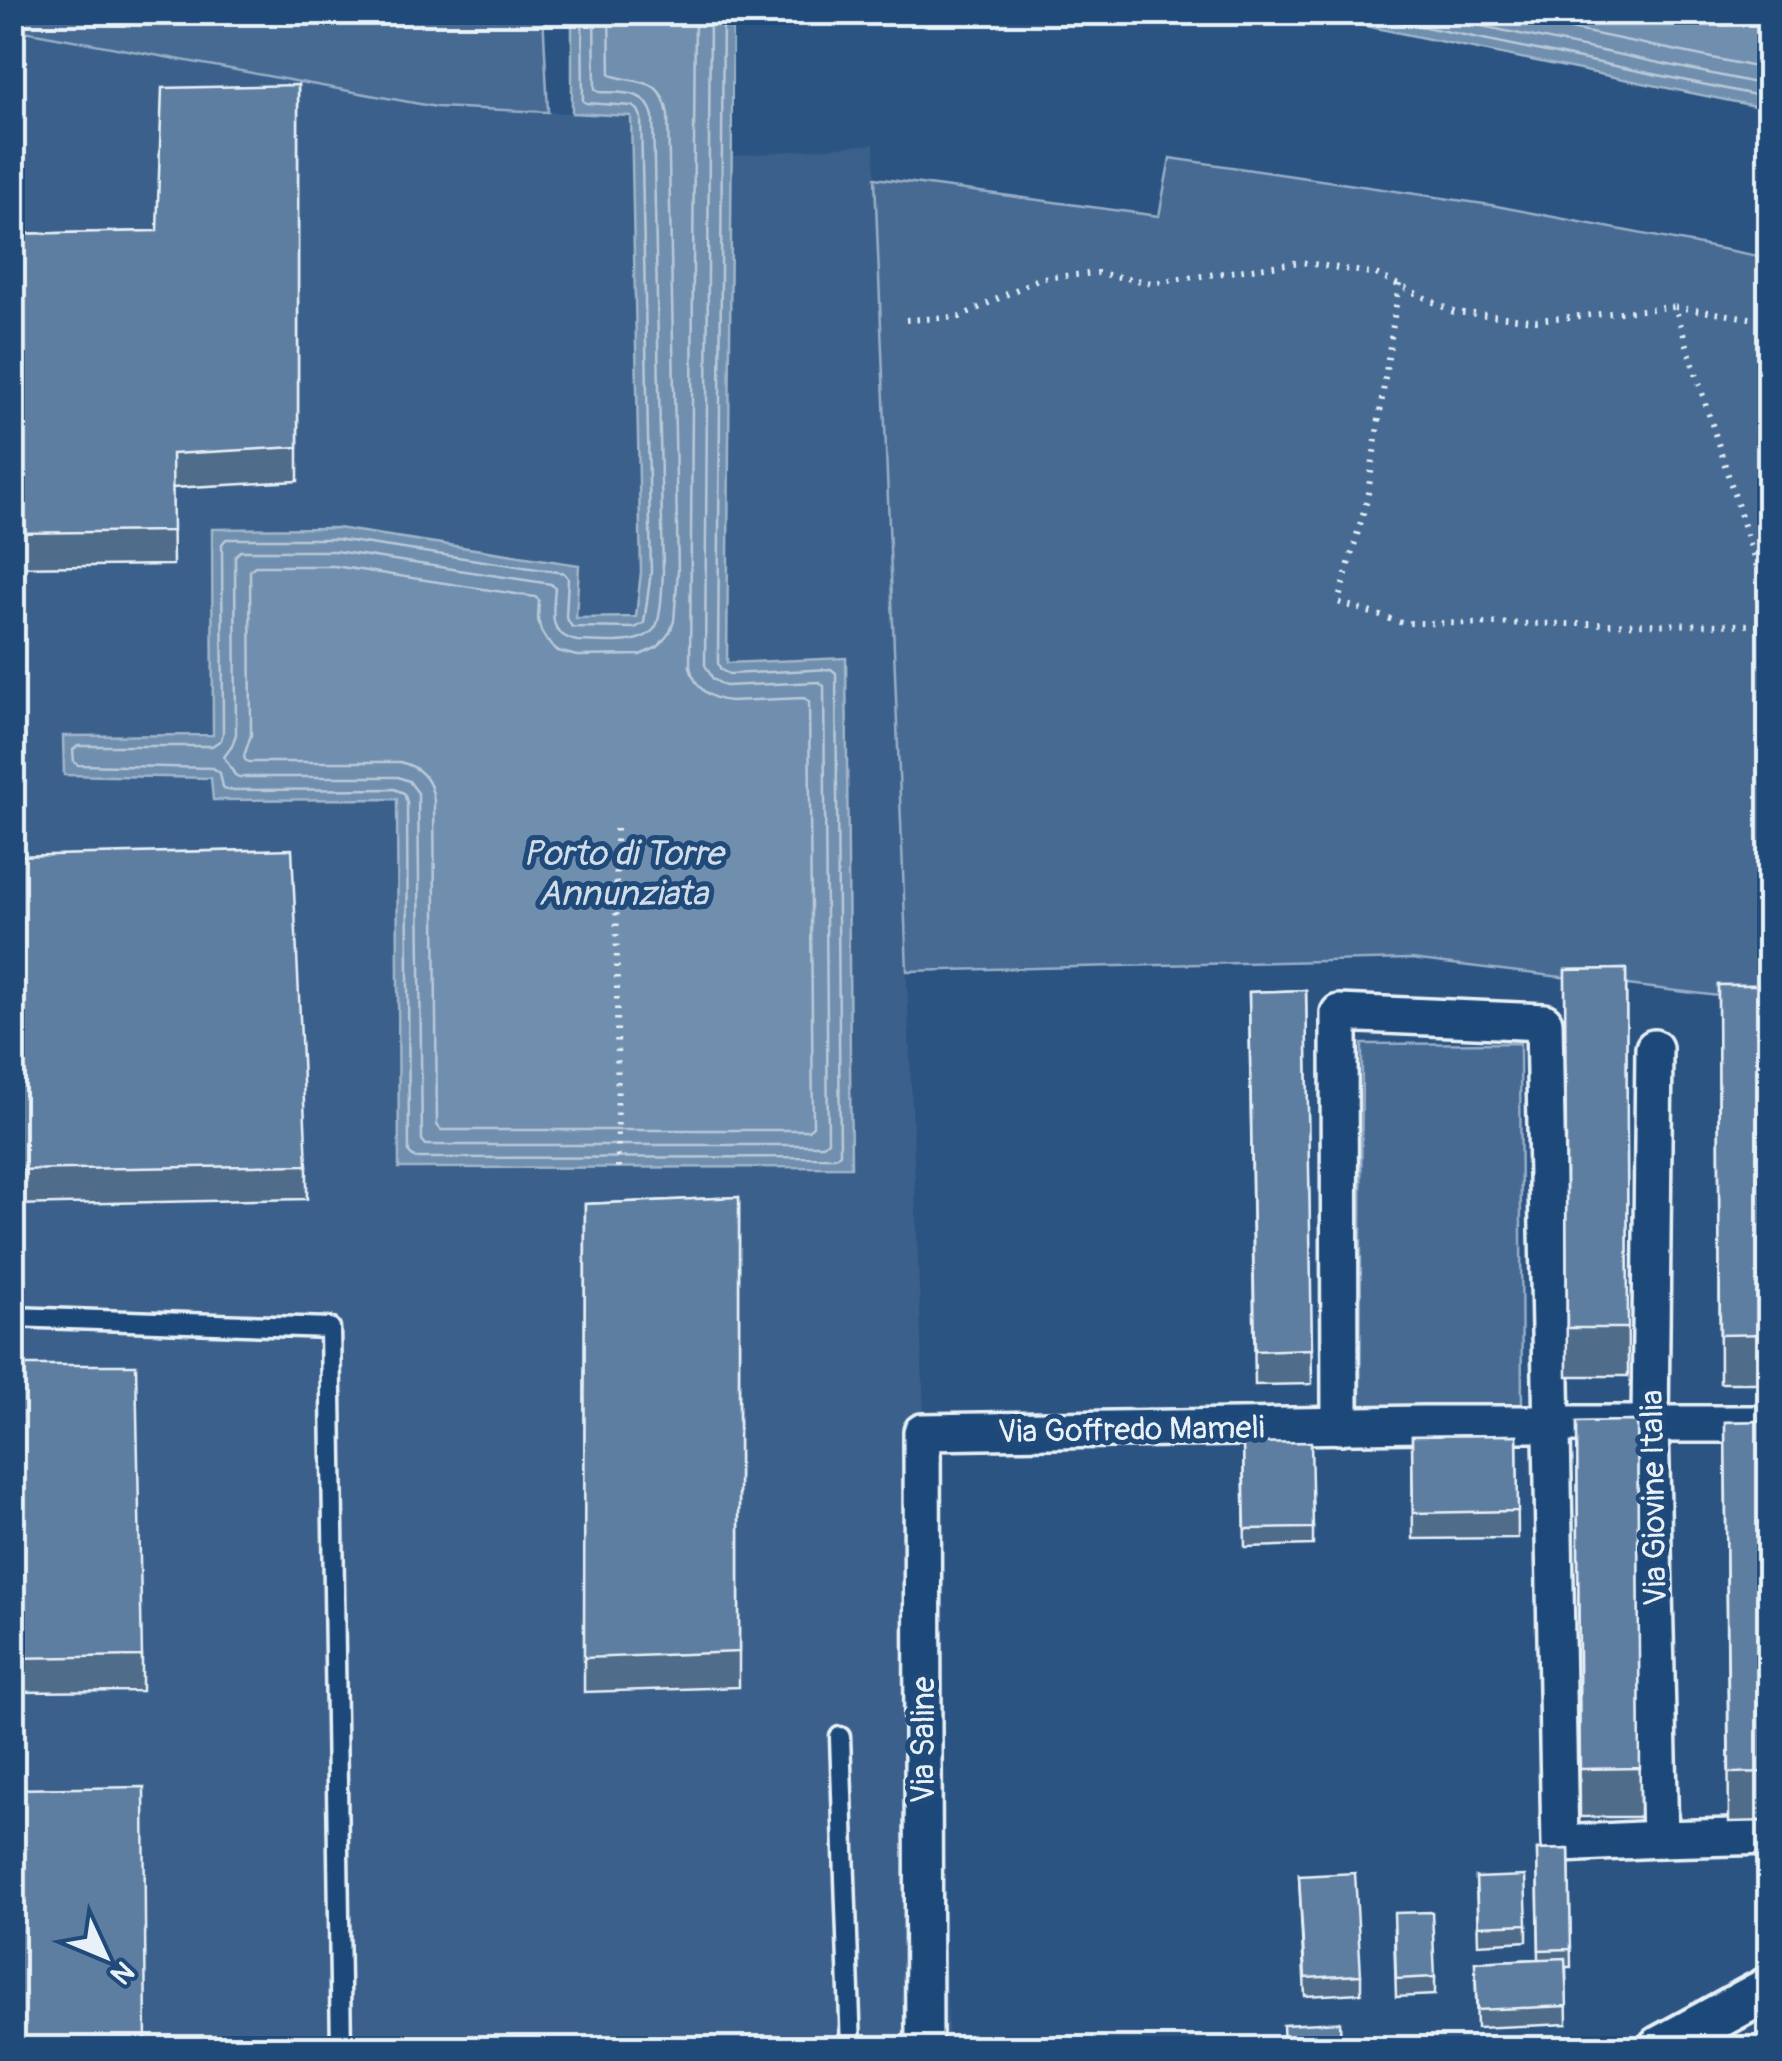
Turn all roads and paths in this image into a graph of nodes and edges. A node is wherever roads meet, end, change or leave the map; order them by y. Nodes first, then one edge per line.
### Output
1 (1398, 284) junction
2 (1675, 307) junction
3 (906, 320) dead end
4 (1770, 321) edge
5 (1770, 608) edge
6 (1770, 625) edge
7 (616, 829) dead end
8 (1654, 1048) dead end
9 (618, 1168) dead end
10 (12, 1317) edge
11 (1552, 1424) junction
12 (1770, 1424) edge
13 (1650, 1425) junction
14 (1340, 1426) junction
15 (922, 1432) joint
16 (840, 1737) dead end
17 (1770, 1836) edge
18 (1660, 1839) junction
19 (1770, 1988) edge
20 (341, 2048) edge
21 (850, 2048) edge
22 (924, 2048) edge
23 (1660, 2048) edge

1 - 2 path
1 - 3 path
1 - 6 path
2 - 4 path
2 - 5 path
7 - 9 path
8 - 13 street, Via Giovine Italia
10 - 20 lane
11 - 13 street, Via Goffredo Mameli
11 - 14 street, Via Goffredo Mameli
11 - 14 street
11 - 18 street
12 - 13 street, Via Goffredo Mameli
13 - 18 street, Via Giovine Italia
14 - 15 street, Via Goffredo Mameli
15 - 22 street, Via Saline
16 - 21 lane
17 - 18 street
19 - 23 street

